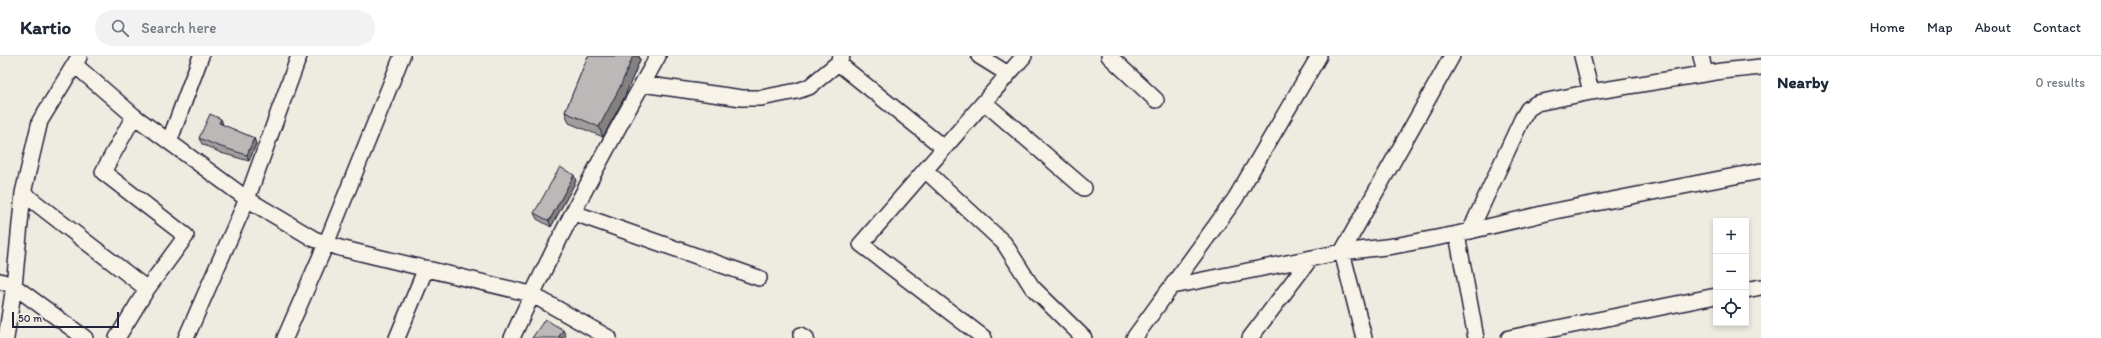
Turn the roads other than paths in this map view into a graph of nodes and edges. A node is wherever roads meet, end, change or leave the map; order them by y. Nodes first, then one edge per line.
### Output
1 (201, 56) edge
2 (300, 56) edge
3 (402, 56) edge
4 (658, 56) edge
5 (979, 56) edge
6 (1024, 56) edge
7 (1109, 56) edge
8 (1319, 56) edge
9 (1452, 56) edge
10 (1582, 56) edge
11 (1701, 56) edge
12 (840, 59) edge
13 (77, 60) edge
14 (1761, 67) edge
15 (1008, 74) junction
16 (1705, 74) junction
17 (642, 84) junction
18 (1591, 92) junction
19 (1156, 100) dead end
20 (984, 102) junction
21 (134, 116) junction
22 (169, 142) junction
23 (944, 148) junction
24 (925, 170) junction
25 (1761, 171) edge
26 (1084, 188) dead end
27 (23, 193) junction
28 (247, 199) junction
29 (574, 213) junction
30 (1463, 232) junction
31 (326, 244) junction
32 (1342, 252) junction
33 (1310, 259) junction
34 (426, 268) junction
35 (759, 278) dead end
36 (0, 281) edge
37 (14, 286) junction
38 (1173, 286) junction
39 (1761, 287) edge
40 (147, 289) junction
41 (1749, 289) edge
42 (531, 294) junction
43 (1713, 297) edge
44 (6, 338) edge
45 (85, 338) edge
46 (117, 338) edge
47 (186, 338) edge
48 (285, 338) edge
49 (397, 338) edge
50 (512, 338) edge
51 (609, 338) edge
52 (984, 338) edge
53 (1084, 338) edge
54 (1134, 338) edge
55 (1250, 338) edge
56 (1364, 338) edge
57 (1476, 338) edge
58 (1509, 338) edge

1 - 22 street
2 - 28 street
3 - 31 street
4 - 17 street
5 - 15 street
6 - 15 street
7 - 19 street
8 - 38 street
9 - 32 street
10 - 18 street
11 - 16 street
12 - 17 street
12 - 23 street
13 - 21 street
13 - 27 street
14 - 16 street
15 - 20 street
16 - 18 street
17 - 29 street
18 - 30 street
20 - 23 street
20 - 26 street
21 - 22 street
21 - 40 street
22 - 28 street
23 - 24 street
24 - 52 street
24 - 53 street
25 - 30 street
27 - 37 street
27 - 40 street
28 - 31 street
28 - 47 street
29 - 35 street
29 - 42 street
30 - 32 street
30 - 57 street
31 - 34 street
31 - 48 street
32 - 33 street
32 - 56 street
33 - 38 street
33 - 55 street
34 - 42 street
34 - 49 street
36 - 37 street
37 - 44 street
37 - 45 street
38 - 54 street
39 - 41 street
40 - 46 street
42 - 50 street
42 - 51 street
43 - 58 street

